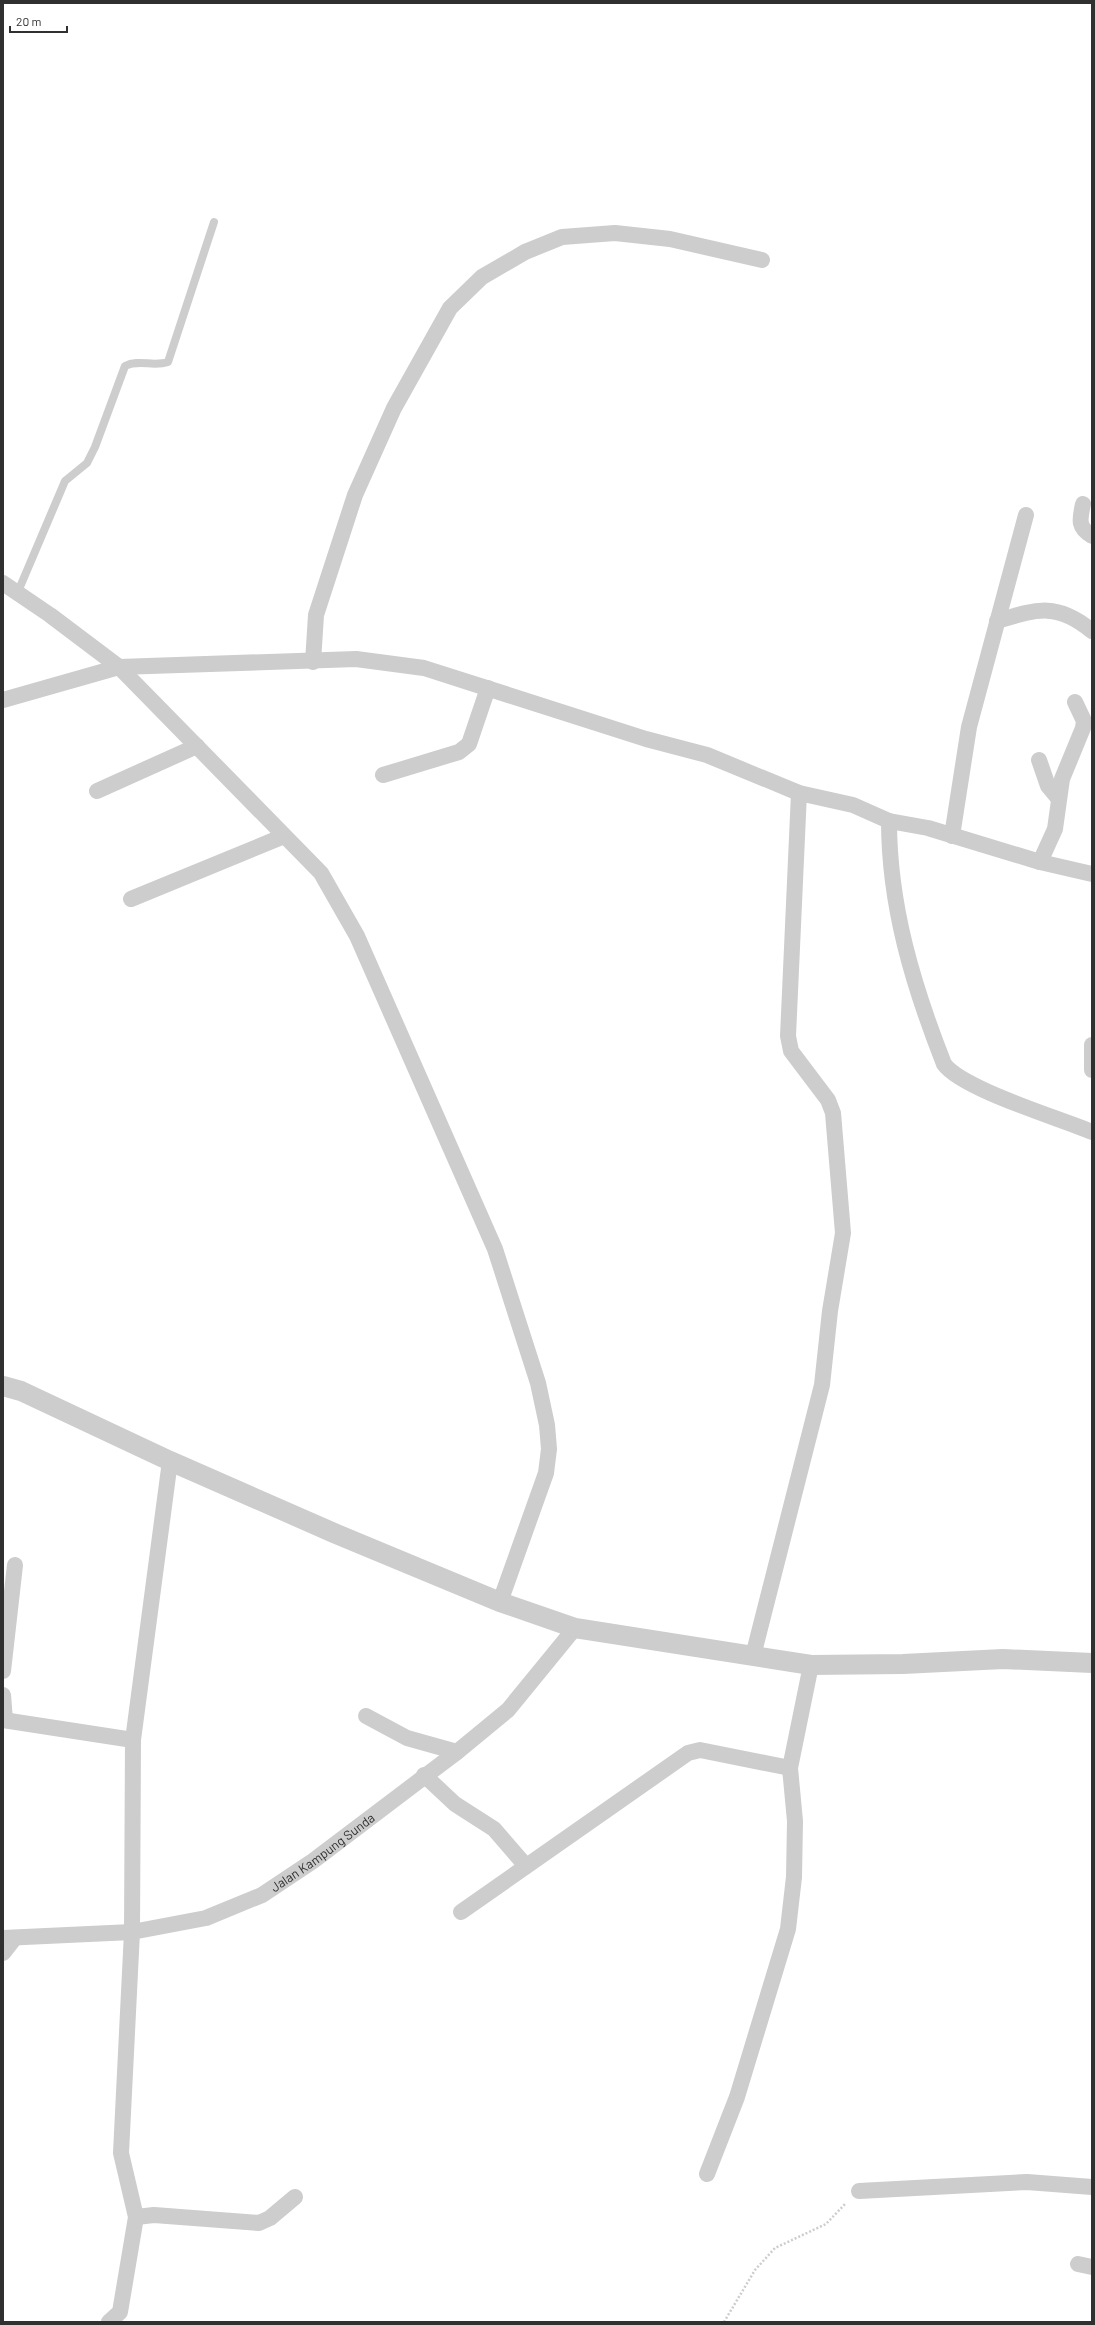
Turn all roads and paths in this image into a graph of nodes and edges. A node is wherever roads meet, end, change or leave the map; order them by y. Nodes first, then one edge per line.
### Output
1 (214, 222) dead end
2 (762, 260) dead end
3 (1083, 504) dead end
4 (1026, 515) dead end
5 (1092, 536) edge
6 (3, 583) edge
7 (17, 594) junction
8 (997, 621) junction
9 (1092, 630) edge
10 (313, 662) junction
11 (119, 667) junction
12 (488, 688) junction
13 (3, 700) edge
14 (1074, 702) dead end
15 (197, 746) junction
16 (1039, 760) dead end
17 (383, 775) dead end
18 (96, 791) dead end
19 (799, 793) junction
20 (1058, 798) junction
21 (889, 821) junction
22 (284, 836) junction
23 (952, 836) junction
24 (1040, 862) junction
25 (1092, 874) edge
26 (131, 899) dead end
27 (1092, 1045) edge
28 (1092, 1070) edge
29 (1092, 1132) edge
30 (3, 1386) edge
31 (170, 1460) junction
32 (15, 1565) dead end
33 (500, 1602) junction
34 (575, 1628) junction
35 (753, 1656) junction
36 (1092, 1663) edge
37 (812, 1665) junction
38 (3, 1671) edge
39 (3, 1695) edge
40 (366, 1716) dead end
41 (4, 1720) edge
42 (133, 1740) junction
43 (457, 1752) junction
44 (790, 1768) junction
45 (424, 1775) junction
46 (526, 1866) junction
47 (461, 1912) dead end
48 (132, 1932) junction
49 (9, 1939) edge
50 (3, 1953) edge
51 (707, 2174) dead end
52 (1092, 2187) edge
53 (859, 2191) joint
54 (295, 2197) dead end
55 (136, 2217) junction
56 (109, 2322) edge
57 (724, 2322) edge

1 - 7 lane
2 - 10 street
3 - 5 street
4 - 8 street
6 - 7 street
7 - 11 street
8 - 9 street
8 - 23 street
10 - 11 street
10 - 12 street
11 - 13 street
11 - 15 street
12 - 17 street
12 - 19 street
14 - 20 street
15 - 18 street
15 - 22 street
16 - 20 street
19 - 21 street
19 - 35 street
20 - 24 street
21 - 23 street
21 - 29 street
22 - 26 street
22 - 33 street
23 - 24 street
24 - 25 street
27 - 28 street
30 - 31 street
31 - 33 street
31 - 42 street
32 - 38 street
33 - 34 street
34 - 35 street
34 - 43 street, Jalan Kampung Sunda
35 - 37 street
36 - 37 street
37 - 44 street
39 - 41 street
40 - 43 street
41 - 42 street
42 - 48 street
43 - 45 street, Jalan Kampung Sunda
44 - 46 street
44 - 51 street
45 - 46 street
45 - 48 street, Jalan Kampung Sunda
46 - 47 street
48 - 49 street, Jalan Kampung Sunda
48 - 55 street
49 - 50 street
52 - 53 street
53 - 57 path
54 - 55 street
55 - 56 street

